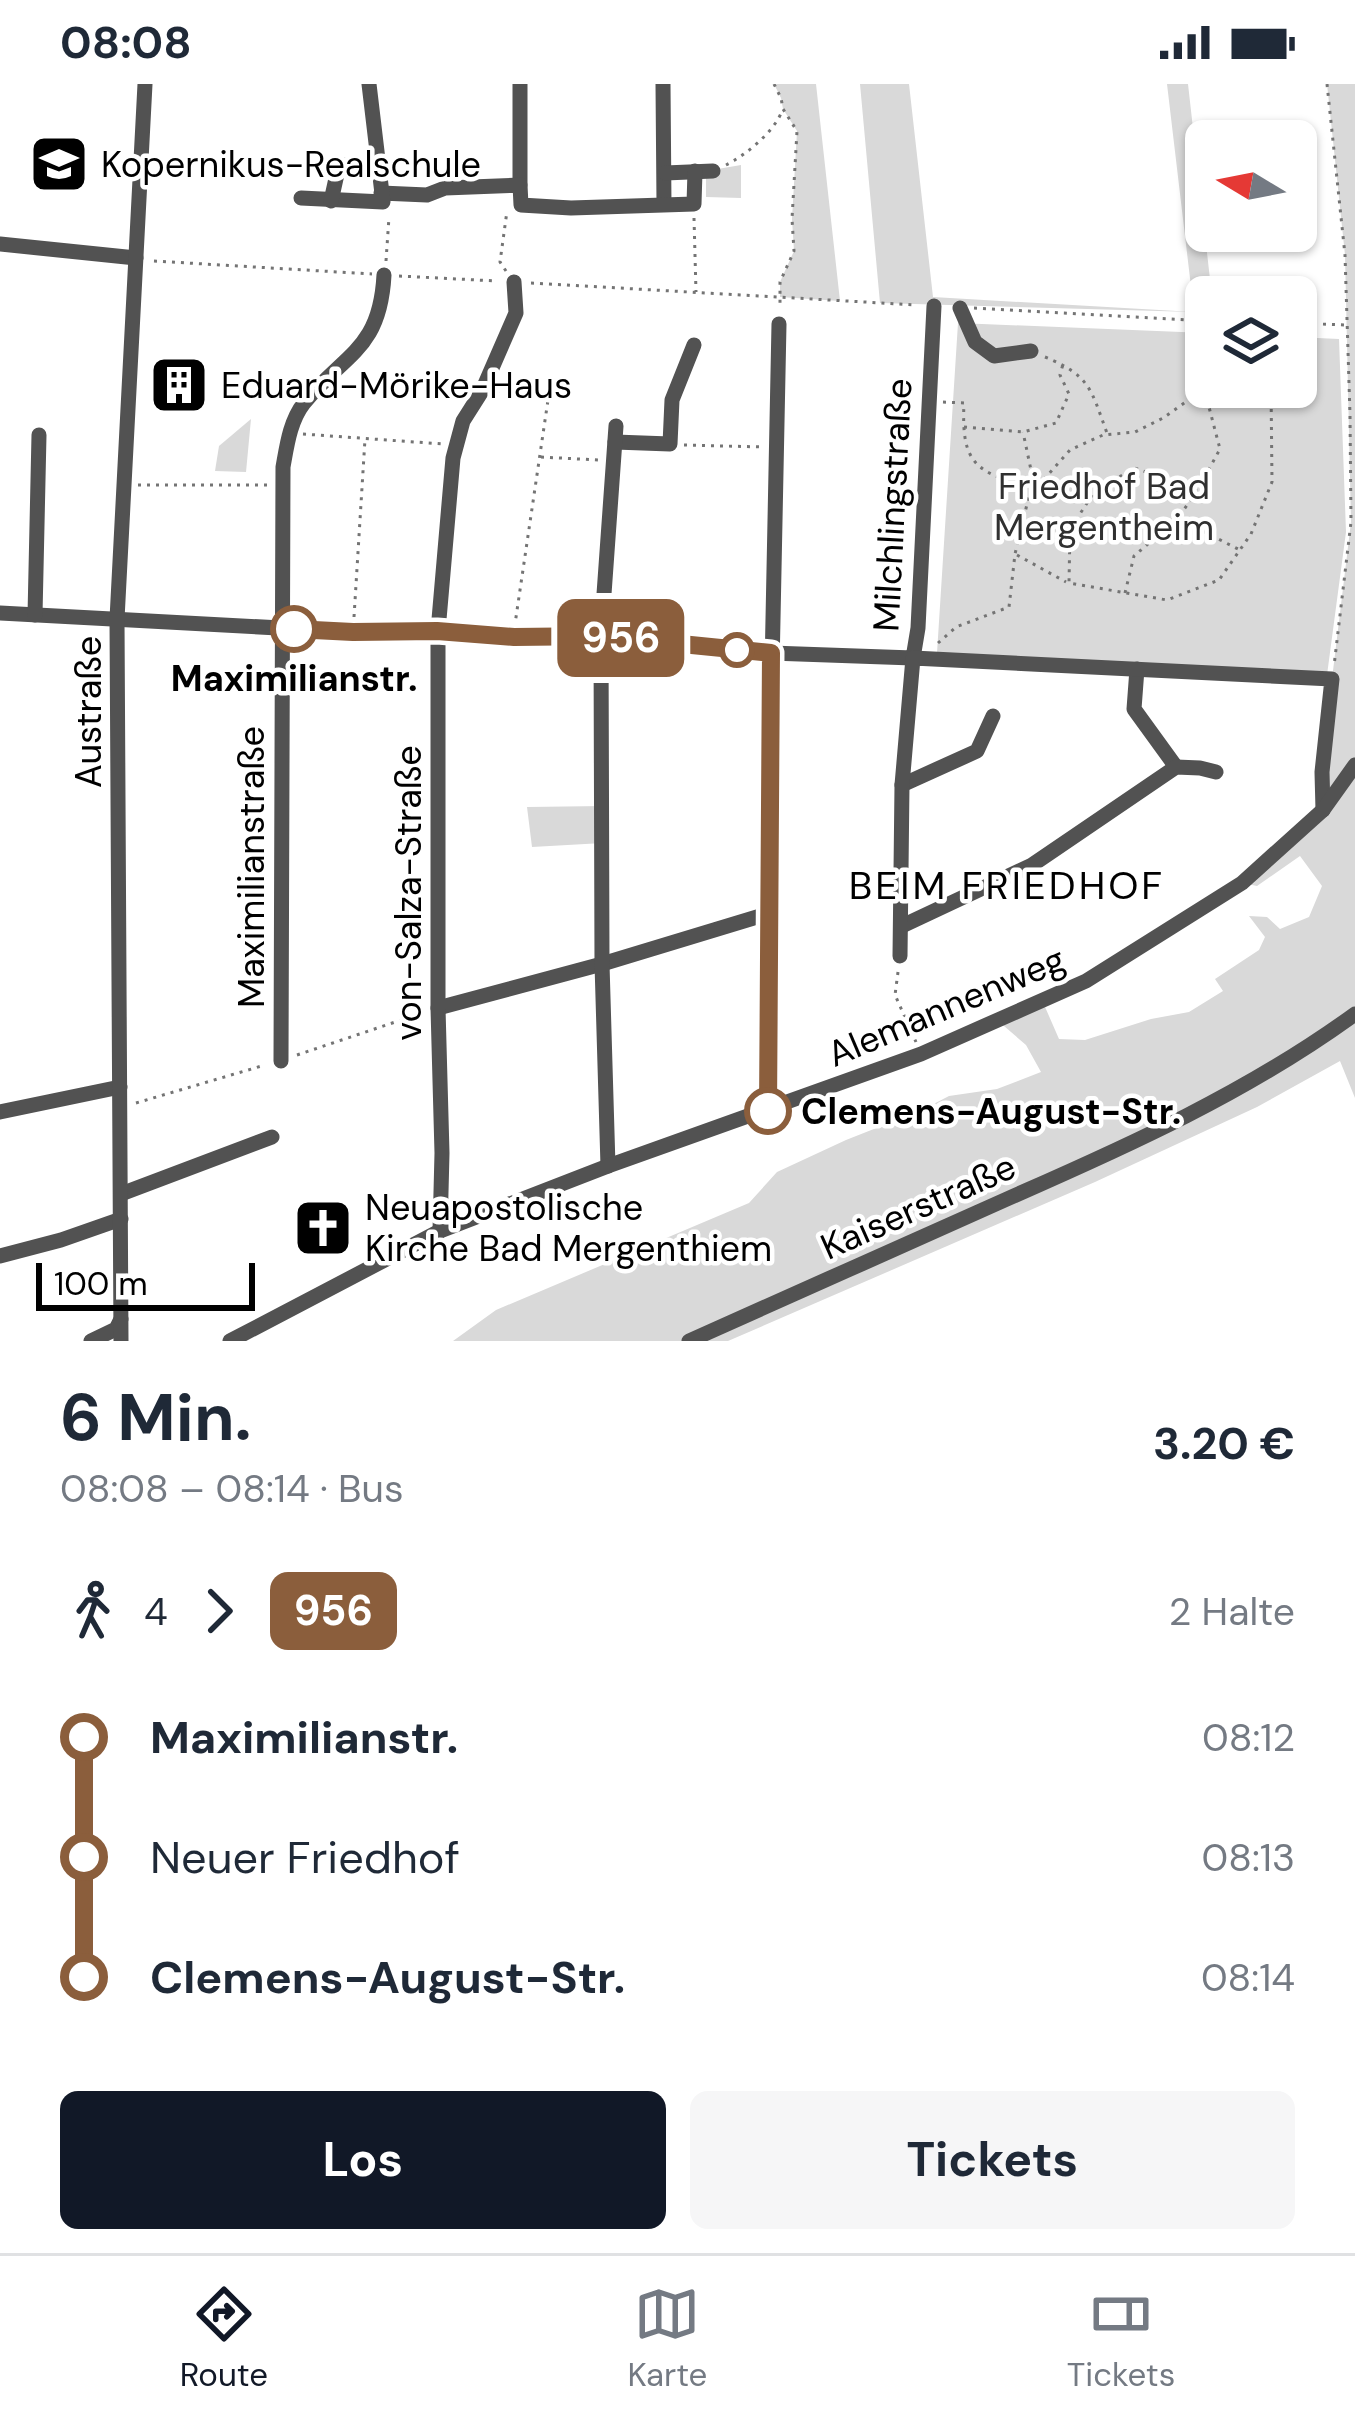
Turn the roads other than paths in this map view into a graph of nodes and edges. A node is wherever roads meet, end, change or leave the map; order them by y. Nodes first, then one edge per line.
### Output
1 (146, 84) edge
2 (369, 84) edge
3 (520, 84) edge
4 (663, 84) edge
5 (380, 167) junction
6 (695, 171) junction
7 (713, 171) road end
8 (665, 173) junction
9 (520, 185) junction
10 (382, 197) junction
11 (301, 198) dead end
12 (332, 201) junction
13 (664, 204) junction
14 (0, 244) edge
15 (136, 258) junction
16 (384, 275) road end
17 (514, 282) road end
18 (934, 306) road end
19 (960, 308) road end
20 (779, 324) dead end
21 (694, 345) dead end
22 (1031, 351) road end
23 (39, 435) dead end
24 (0, 613) edge
25 (35, 615) junction
26 (117, 619) junction
27 (282, 628) junction
28 (437, 631) junction
29 (601, 636) junction
30 (771, 653) junction
31 (919, 658) junction
32 (1137, 669) junction
33 (993, 716) dead end
34 (1355, 765) edge
35 (1175, 766) junction
36 (1216, 772) dead end
37 (902, 785) junction
38 (1323, 810) junction
39 (767, 914) junction
40 (902, 926) junction
41 (899, 956) road end
42 (602, 964) junction
43 (438, 1008) junction
44 (1355, 1014) edge
45 (281, 1061) dead end
46 (120, 1087) junction
47 (768, 1111) junction
48 (0, 1112) edge
49 (272, 1137) dead end
50 (608, 1166) junction
51 (121, 1194) junction
52 (121, 1219) junction
53 (440, 1231) junction
54 (0, 1256) edge
55 (121, 1318) junction
56 (92, 1341) edge
57 (121, 1341) edge
58 (230, 1341) edge
59 (689, 1341) edge

1 - 15 street, Austraße
2 - 5 street
3 - 9 street
4 - 8 street
5 - 10 street
5 - 12 street
6 - 7 street
6 - 8 street
6 - 13 street
8 - 13 street
9 - 10 street
9 - 13 street
10 - 12 street
11 - 12 street
14 - 15 street
15 - 26 street, Austraße
16 - 27 street, Maximilianstraße
17 - 28 street, von-Salza-Straße
18 - 31 street, Milchlingstraße
19 - 22 street
20 - 30 street
21 - 29 street
23 - 25 street
24 - 25 street, Milchlingstraße
25 - 26 street, Milchlingstraße
26 - 27 street, Milchlingstraße
26 - 46 street, Austraße
27 - 28 street, Milchlingstraße
27 - 45 street, Maximilianstraße
28 - 29 street, Milchlingstraße
28 - 43 street, von-Salza-Straße
29 - 30 street, Milchlingstraße
29 - 42 street
30 - 31 street, Milchlingstraße
30 - 39 street
31 - 32 street
31 - 37 street
32 - 35 street
32 - 38 street
33 - 37 street
34 - 38 street, Alemannenweg
35 - 36 street
35 - 40 street
37 - 40 street
38 - 47 street, Alemannenweg
39 - 42 street
39 - 47 street
40 - 41 street
42 - 43 street
42 - 50 street
43 - 53 street, von-Salza-Straße
44 - 59 street, Kaiserstraße
46 - 48 street
46 - 51 street, Austraße
47 - 50 street, Alemannenweg
49 - 51 street
50 - 53 street, Alemannenweg
51 - 52 street, Austraße
52 - 54 street
52 - 55 street, Austraße
53 - 58 street, Alemannenweg
55 - 56 street
55 - 57 street, Austraße

